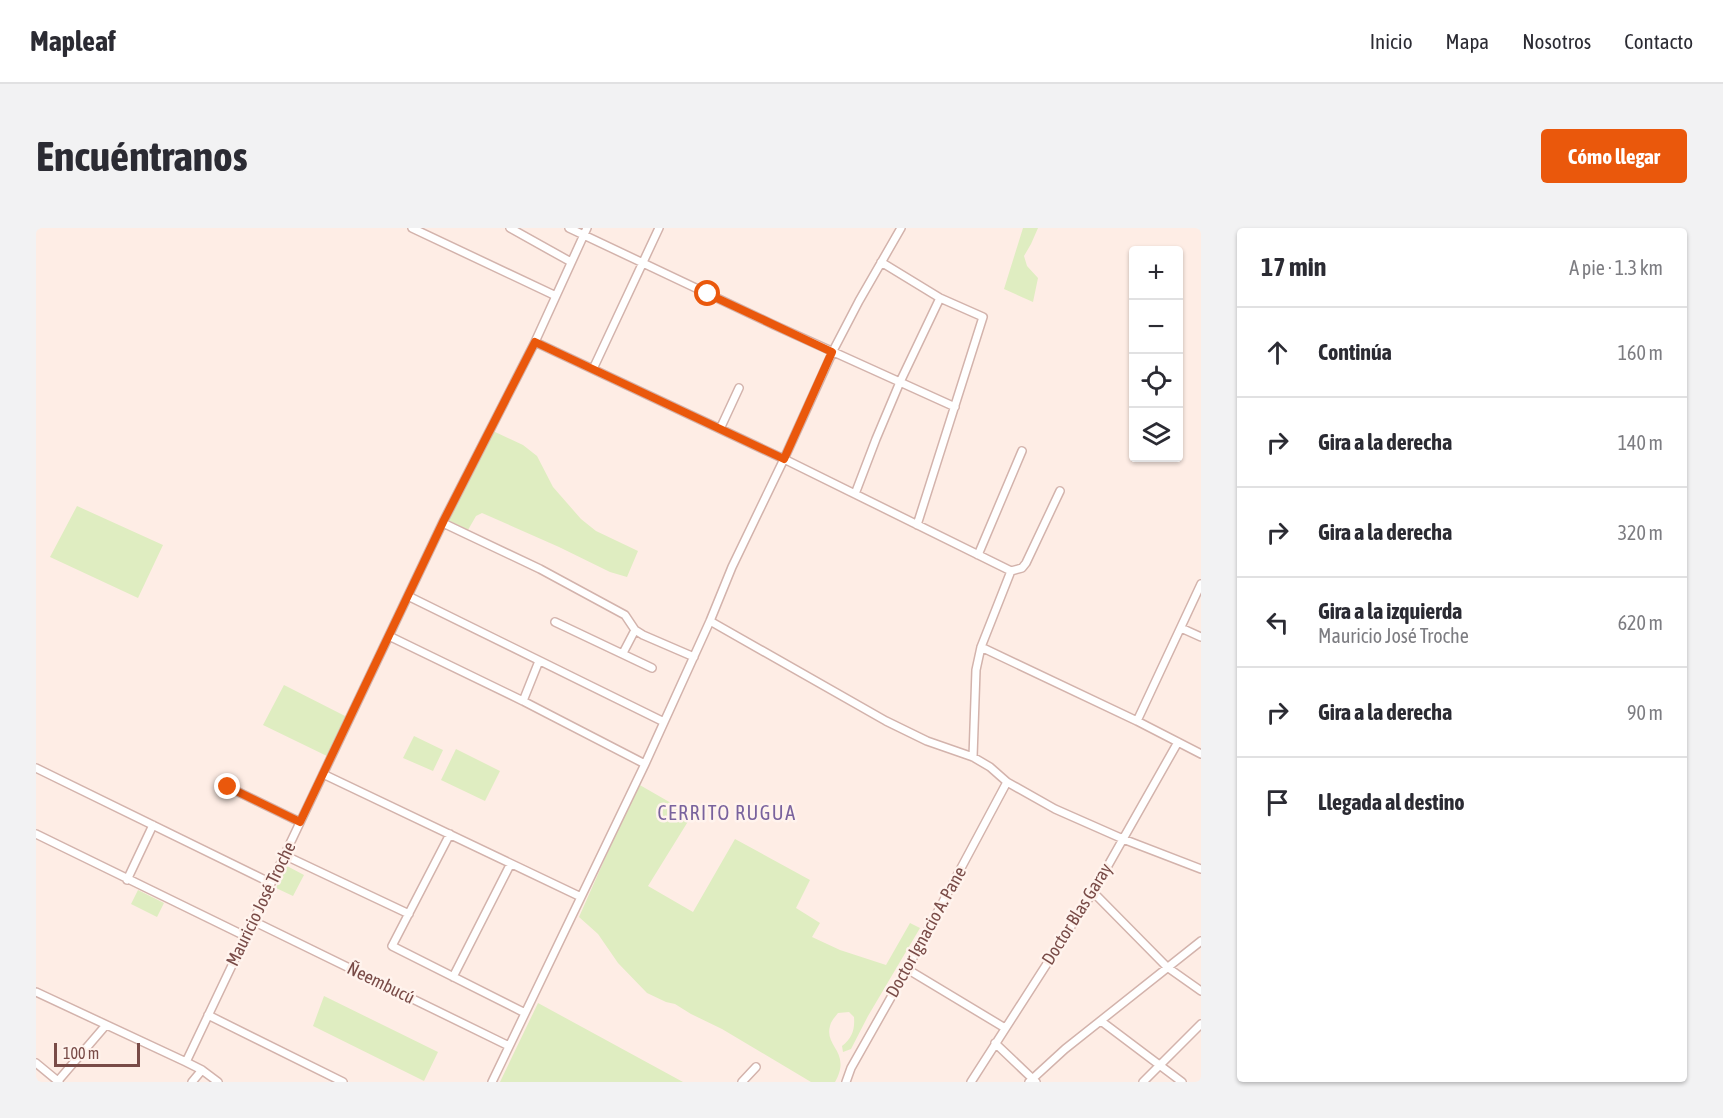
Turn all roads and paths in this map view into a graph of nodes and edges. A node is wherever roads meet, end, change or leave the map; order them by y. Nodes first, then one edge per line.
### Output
1 (412, 228) edge
2 (510, 228) edge
3 (569, 228) edge
4 (659, 228) edge
5 (901, 228) edge
6 (585, 231) edge
7 (571, 262) junction
8 (881, 262) junction
9 (643, 263) junction
10 (556, 296) junction
11 (940, 298) junction
12 (535, 342) junction
13 (832, 352) junction
14 (593, 369) junction
15 (900, 382) junction
16 (739, 388) dead end
17 (955, 407) junction
18 (720, 429) junction
19 (1022, 451) dead end
20 (784, 459) junction
21 (1059, 491) dead end
22 (855, 494) junction
23 (443, 523) junction
24 (917, 525) junction
25 (978, 555) junction
26 (1011, 571) junction
27 (1201, 584) edge
28 (408, 596) junction
29 (710, 621) junction
30 (555, 622) dead end
31 (1181, 628) junction
32 (635, 630) junction
33 (389, 636) junction
34 (1201, 637) edge
35 (981, 647) junction
36 (623, 653) junction
37 (694, 657) junction
38 (539, 661) junction
39 (652, 668) dead end
40 (523, 701) junction
41 (1137, 721) junction
42 (664, 722) junction
43 (1178, 742) junction
44 (1201, 754) edge
45 (973, 757) junction
46 (645, 764) junction
47 (36, 768) edge
48 (323, 774) junction
49 (1007, 782) junction
50 (228, 787) dead end
51 (300, 822) junction
52 (153, 825) junction
53 (36, 834) edge
54 (450, 834) junction
55 (1123, 839) junction
56 (284, 855) junction
57 (510, 865) junction
58 (1201, 869) edge
59 (127, 880) junction
60 (271, 883) junction
61 (1093, 892) junction
62 (581, 897) junction
63 (409, 914) junction
64 (253, 921) junction
65 (245, 936) junction
66 (1201, 941) edge
67 (1167, 967) junction
68 (907, 969) junction
69 (453, 977) junction
70 (1201, 991) edge
71 (36, 992) edge
72 (525, 1013) junction
73 (208, 1015) junction
74 (1101, 1021) junction
75 (106, 1024) junction
76 (1201, 1024) edge
77 (1005, 1028) junction
78 (995, 1043) junction
79 (509, 1046) junction
80 (186, 1062) junction
81 (36, 1063) edge
82 (1159, 1065) junction
83 (756, 1067) dead end
84 (202, 1070) junction
85 (1033, 1081) edge
86 (58, 1082) edge
87 (192, 1082) edge
88 (218, 1082) edge
89 (225, 1082) edge
90 (344, 1082) edge
91 (492, 1082) edge
92 (742, 1082) edge
93 (846, 1082) edge
94 (971, 1082) edge
95 (1143, 1082) edge
96 (1182, 1082) edge

1 - 10 street
2 - 7 street
3 - 6 street
4 - 9 street
5 - 8 street
6 - 7 street, Mauricio José Troche
6 - 9 street
7 - 10 street, Mauricio José Troche
8 - 11 street
8 - 13 street
9 - 13 street
9 - 14 street
10 - 12 street, Mauricio José Troche
11 - 15 street
11 - 17 street
12 - 14 street
12 - 23 street, Mauricio José Troche
13 - 15 street
13 - 20 street
14 - 18 street
15 - 17 street
15 - 22 street
16 - 18 street
17 - 24 street
18 - 20 street
19 - 25 street
20 - 22 street
20 - 29 street
21 - 26 street
22 - 24 street
23 - 28 street, Mauricio José Troche
23 - 32 street
24 - 25 street
25 - 26 street
26 - 35 street
27 - 31 street
28 - 33 street, Mauricio José Troche
28 - 38 street
29 - 37 street
29 - 45 street
30 - 36 street
31 - 34 street
31 - 41 street
32 - 36 street
32 - 37 street
33 - 40 street
33 - 48 street, Mauricio José Troche
35 - 41 street
35 - 45 street
36 - 39 street
37 - 42 street
38 - 40 street
38 - 42 street
40 - 46 street
41 - 43 street
42 - 46 street
43 - 44 street
43 - 55 street, Doctor Blas Garay
45 - 49 street
46 - 62 street
47 - 52 street
48 - 51 street, Mauricio José Troche
48 - 54 street
49 - 55 street
49 - 68 street, Doctor Ignacio A. Pane
50 - 51 street
51 - 56 street, Mauricio José Troche
52 - 59 street
52 - 60 street
53 - 59 street
54 - 57 street
54 - 63 street
55 - 58 street
55 - 61 street, Doctor Blas Garay
56 - 60 street, Mauricio José Troche
56 - 63 street
57 - 62 street
57 - 69 street
59 - 65 street
60 - 64 street, Mauricio José Troche
61 - 67 street
61 - 77 street, Doctor Blas Garay
62 - 72 street
63 - 69 street
64 - 65 street, Mauricio José Troche
64 - 79 street, Ñeembucú
65 - 73 street, Mauricio José Troche
66 - 67 street
67 - 70 street
67 - 74 street
68 - 77 street
68 - 93 street, Doctor Ignacio A. Pane
69 - 72 street
71 - 75 street
72 - 79 street
73 - 80 street, Mauricio José Troche
73 - 90 street
74 - 82 street
74 - 85 street
75 - 80 street
75 - 86 street
76 - 82 street
77 - 78 street, Doctor Blas Garay
78 - 85 street
78 - 94 street, Doctor Blas Garay
79 - 91 street
80 - 84 street
81 - 86 street
82 - 95 street
82 - 96 street
83 - 92 street
84 - 87 street
84 - 88 street
84 - 89 street

